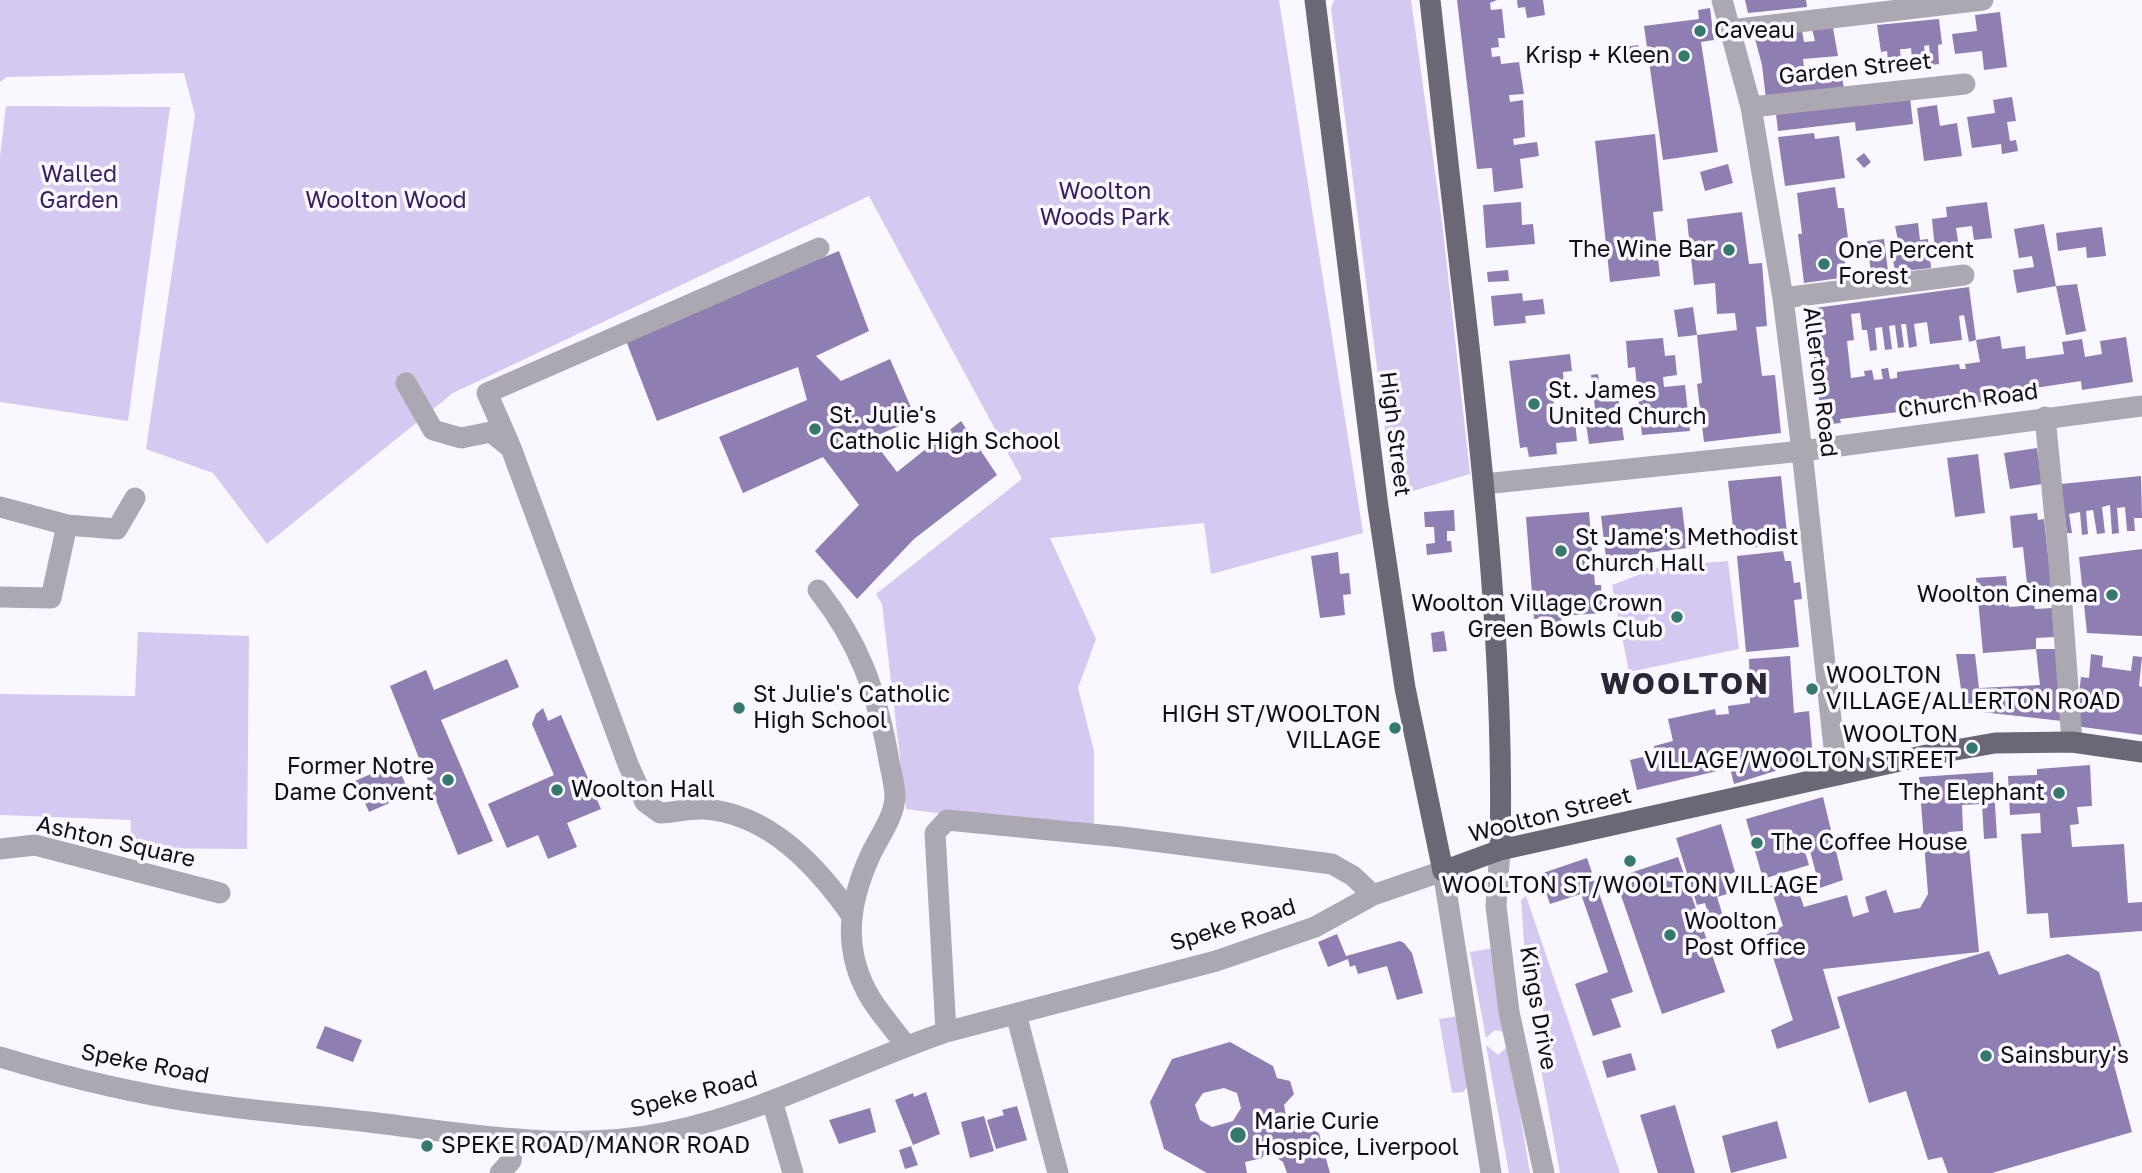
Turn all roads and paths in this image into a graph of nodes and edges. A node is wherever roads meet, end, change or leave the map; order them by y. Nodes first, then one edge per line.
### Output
1 (1315, 0) edge
2 (1430, 0) edge
3 (1722, 0) edge
4 (1983, 0) edge
5 (1928, 4) edge
6 (1730, 30) junction
7 (1965, 84) dead end
8 (1751, 107) junction
9 (818, 248) dead end
10 (1964, 275) dead end
11 (1783, 298) junction
12 (406, 383) dead end
13 (2142, 405) edge
14 (2045, 417) junction
15 (511, 448) junction
16 (1802, 451) junction
17 (1484, 484) junction
18 (135, 498) dead end
19 (0, 507) edge
20 (67, 525) junction
21 (818, 590) dead end
22 (0, 597) edge
23 (2071, 742) junction
24 (2142, 752) edge
25 (1837, 775) junction
26 (0, 849) edge
27 (1500, 850) junction
28 (1443, 871) junction
29 (220, 893) dead end
30 (1373, 895) junction
31 (852, 916) junction
32 (1016, 1014) junction
33 (946, 1032) junction
34 (906, 1046) junction
35 (0, 1057) edge
36 (772, 1101) junction
37 (513, 1140) junction
38 (500, 1173) edge
39 (793, 1173) edge
40 (1058, 1173) edge
41 (1490, 1173) edge
42 (1544, 1173) edge

1 - 28 main road, High Street
2 - 17 main road
3 - 6 street, Allerton Road
4 - 5 street
5 - 6 street
6 - 8 street, Allerton Road
7 - 8 street, Garden Street
8 - 11 street, Allerton Road
9 - 15 street
10 - 11 street
11 - 16 street, Allerton Road
12 - 15 street
13 - 14 street, Church Road
14 - 16 street, Church Road
14 - 23 street
15 - 31 street
16 - 17 street, Church Road
16 - 25 street, Allerton Road
17 - 27 main road
18 - 20 street
19 - 20 street
20 - 22 street
21 - 31 street
23 - 24 main road, Woolton Street
23 - 25 main road, Woolton Street
25 - 27 main road, Woolton Street
26 - 29 street, Ashton Square
27 - 28 main road, Woolton Street
27 - 42 street, Kings Drive
28 - 30 street, Woolton Street
28 - 41 street
30 - 32 street, Speke Road
30 - 33 street
31 - 34 street
32 - 33 street, Speke Road
32 - 40 street
33 - 34 street, Speke Road
34 - 36 street, Speke Road
35 - 37 street, Speke Road
36 - 37 street, Speke Road
36 - 39 street
37 - 38 street

